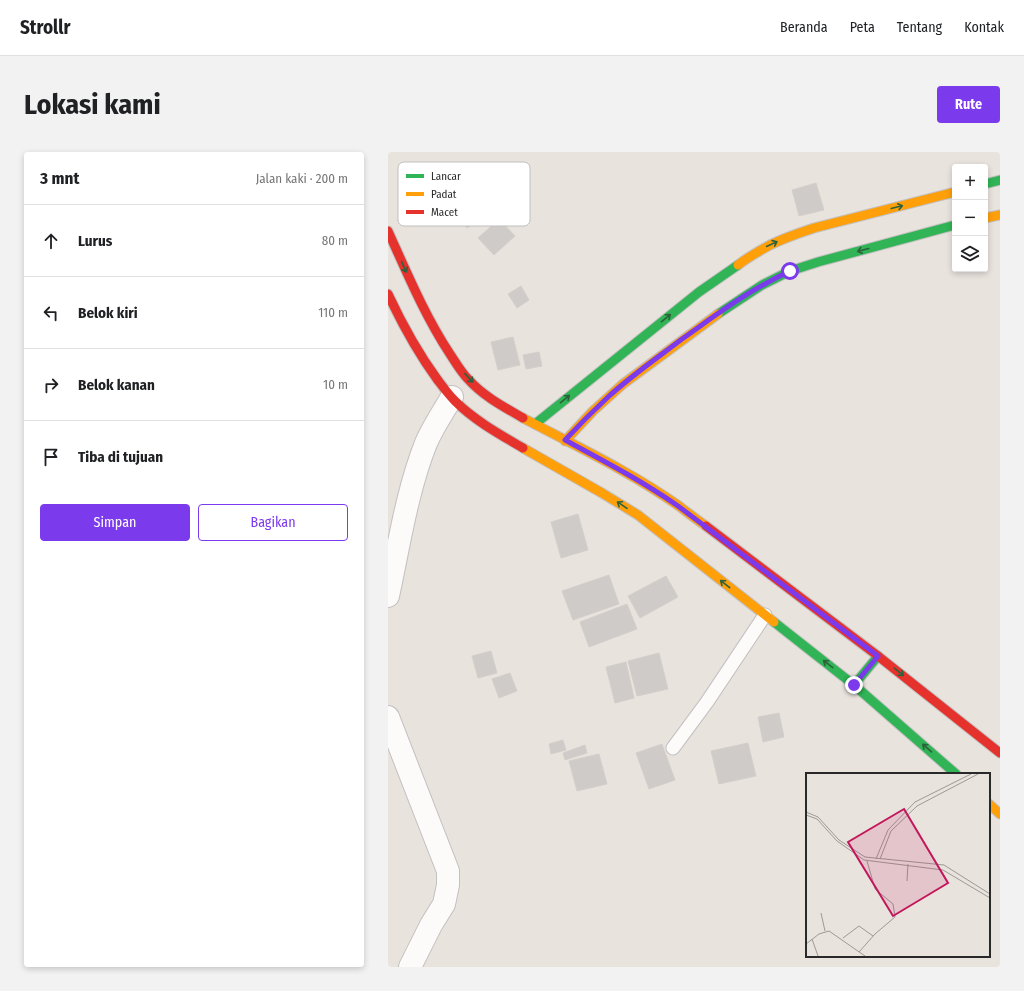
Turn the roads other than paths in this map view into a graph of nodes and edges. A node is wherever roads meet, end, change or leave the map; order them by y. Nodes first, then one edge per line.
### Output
1 (1000, 180) edge
2 (988, 183) edge
3 (952, 193) edge
4 (1000, 215) edge
5 (988, 217) edge
6 (952, 226) edge
7 (388, 231) edge
8 (388, 294) edge
9 (452, 397) junction
10 (535, 424) junction
11 (565, 440) junction
12 (388, 596) edge
13 (764, 614) junction
14 (878, 656) junction
15 (854, 685) junction
16 (388, 717) edge
17 (673, 748) dead end
18 (1000, 753) edge
19 (955, 773) edge
20 (990, 805) edge
21 (1000, 814) edge
22 (410, 967) edge

1 - 2 street
10 -> 3 street
4 - 5 street
6 -> 11 street
7 -> 10 street
8 - 9 street
9 - 12 street
13 -> 9 street
10 - 11 street
11 - 14 street
15 -> 13 street
13 - 17 lane
14 - 15 street
14 -> 18 street
19 -> 15 street
16 - 22 street
20 - 21 street

